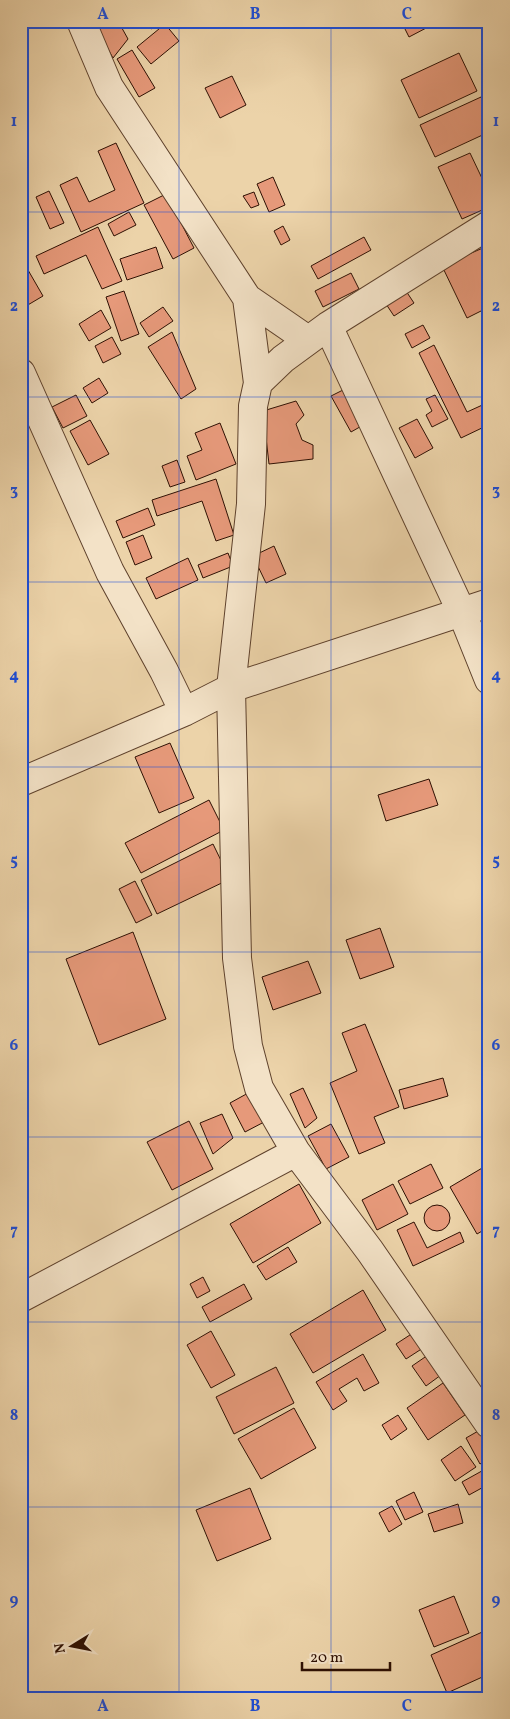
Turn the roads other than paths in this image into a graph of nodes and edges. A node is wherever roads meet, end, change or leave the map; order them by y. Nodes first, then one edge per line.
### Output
1 (81, 21) edge
2 (489, 225) edge
3 (247, 298) junction
4 (318, 333) junction
5 (21, 374) edge
6 (258, 383) junction
7 (489, 603) edge
8 (462, 612) junction
9 (489, 680) edge
10 (231, 688) junction
11 (184, 712) junction
12 (21, 782) edge
13 (296, 1152) junction
14 (21, 1298) edge
15 (489, 1424) edge

1 - 3 street
2 - 4 street
3 - 4 street
3 - 6 street
4 - 6 street
4 - 8 street
5 - 11 street
6 - 10 street
7 - 8 street
8 - 9 street
8 - 10 street
10 - 11 street
10 - 13 street
11 - 12 street
13 - 14 street
13 - 15 street

